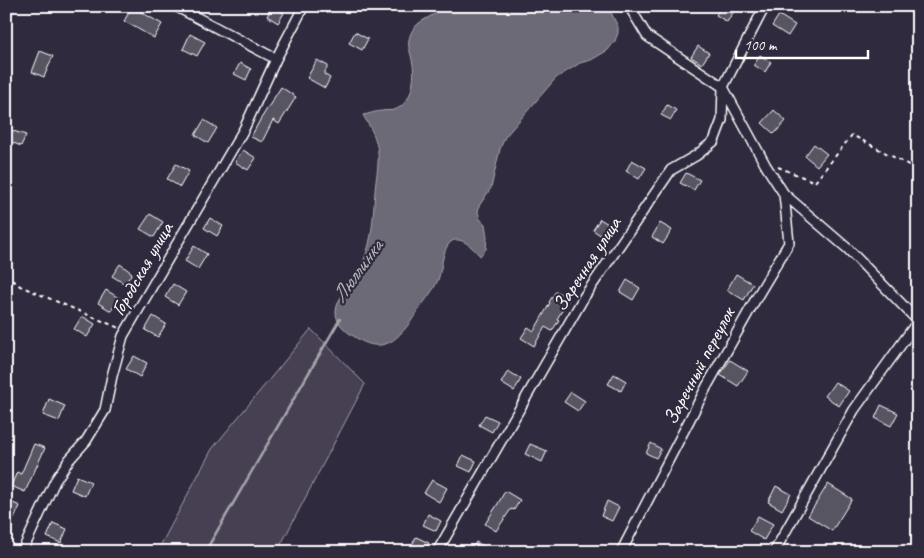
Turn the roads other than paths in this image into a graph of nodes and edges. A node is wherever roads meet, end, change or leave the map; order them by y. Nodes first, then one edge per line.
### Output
1 (9, 6) edge
2 (175, 6) edge
3 (304, 6) edge
4 (630, 6) edge
5 (764, 6) edge
6 (6, 15) edge
7 (276, 59) junction
8 (722, 87) junction
9 (784, 194) junction
10 (918, 321) edge
11 (22, 552) edge
12 (437, 552) edge
13 (621, 552) edge
14 (774, 552) edge

1 - 6 street
2 - 7 street
3 - 7 street, Городская улица
4 - 8 street
5 - 8 street, Заречная улица
7 - 11 street, Городская улица
8 - 9 street
8 - 12 street, Заречная улица
9 - 10 street
9 - 13 street, Заречный переулок
10 - 14 street

